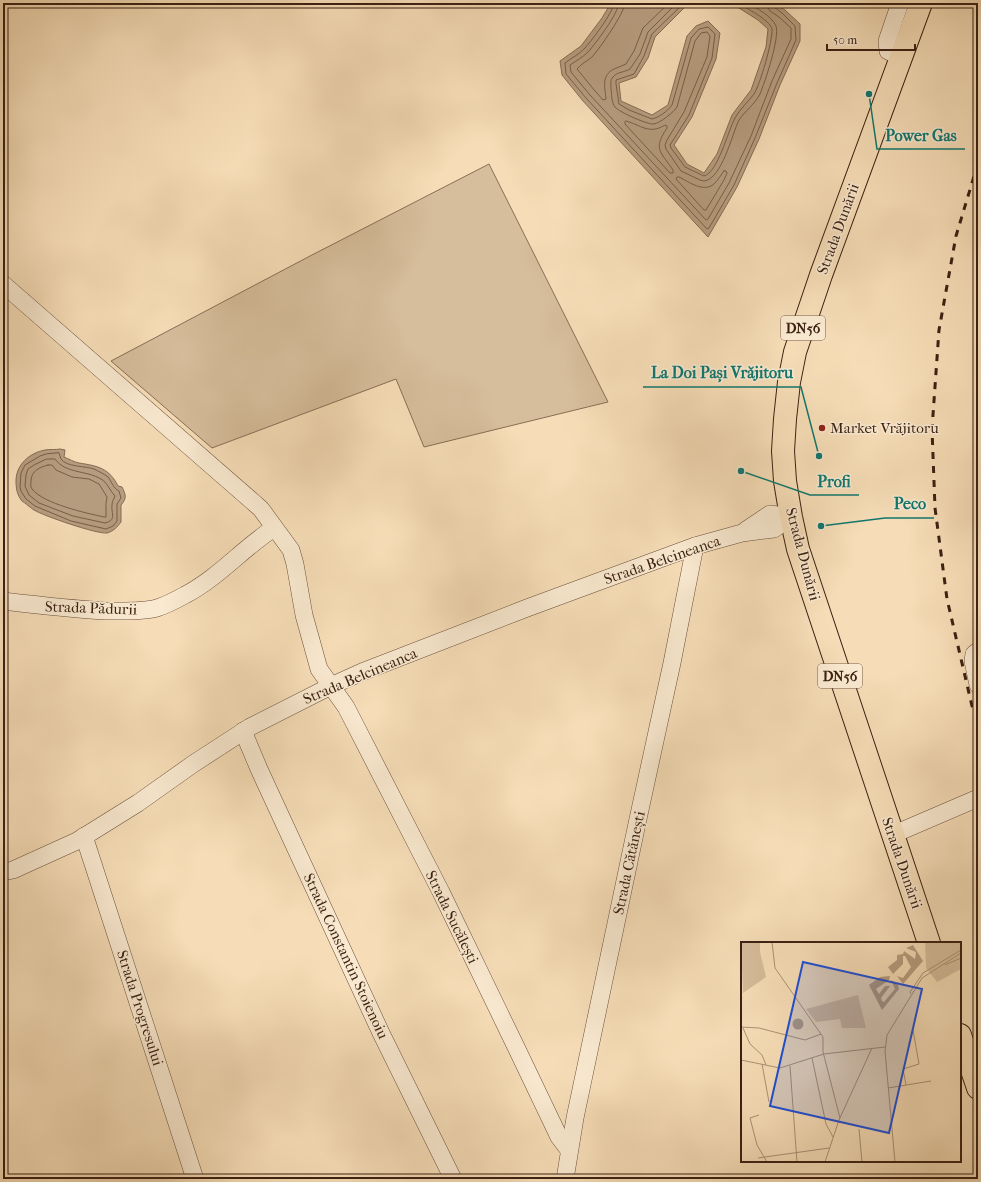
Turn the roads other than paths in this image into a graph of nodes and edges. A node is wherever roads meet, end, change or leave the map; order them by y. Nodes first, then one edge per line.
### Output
1 (900, 3) edge
2 (921, 3) edge
3 (901, 57) junction
4 (3, 284) edge
5 (791, 517) junction
6 (274, 528) junction
7 (695, 546) junction
8 (3, 601) edge
9 (978, 651) edge
10 (978, 685) edge
11 (331, 686) junction
12 (243, 731) junction
13 (978, 798) edge
14 (892, 835) junction
15 (84, 836) junction
16 (3, 872) edge
17 (929, 942) edge
18 (961, 1038) edge
19 (978, 1088) edge
20 (569, 1150) junction
21 (195, 1179) edge
22 (453, 1179) edge
23 (564, 1179) edge

1 - 3 street
2 - 3 highway, Strada Dunării / DN56
3 - 5 highway, Strada Dunării / DN56
4 - 6 street, Strada Sucălești
5 - 7 street, Strada Belcineanca
5 - 14 highway, Strada Dunării / DN56
6 - 8 street, Strada Pădurii
6 - 11 street, Strada Sucălești
7 - 11 street, Strada Belcineanca
7 - 20 street, Strada Cătănești
9 - 10 street
11 - 12 street, Strada Belcineanca
11 - 20 street, Strada Sucălești
12 - 15 street, Strada Belcineanca
12 - 22 street, Strada Constantin Stoienoiu
13 - 14 street
14 - 17 highway, Strada Dunării / DN56
15 - 16 street, Strada Belcineanca
15 - 21 street, Strada Progresului
18 - 19 highway
20 - 23 street, Strada Cătănești

